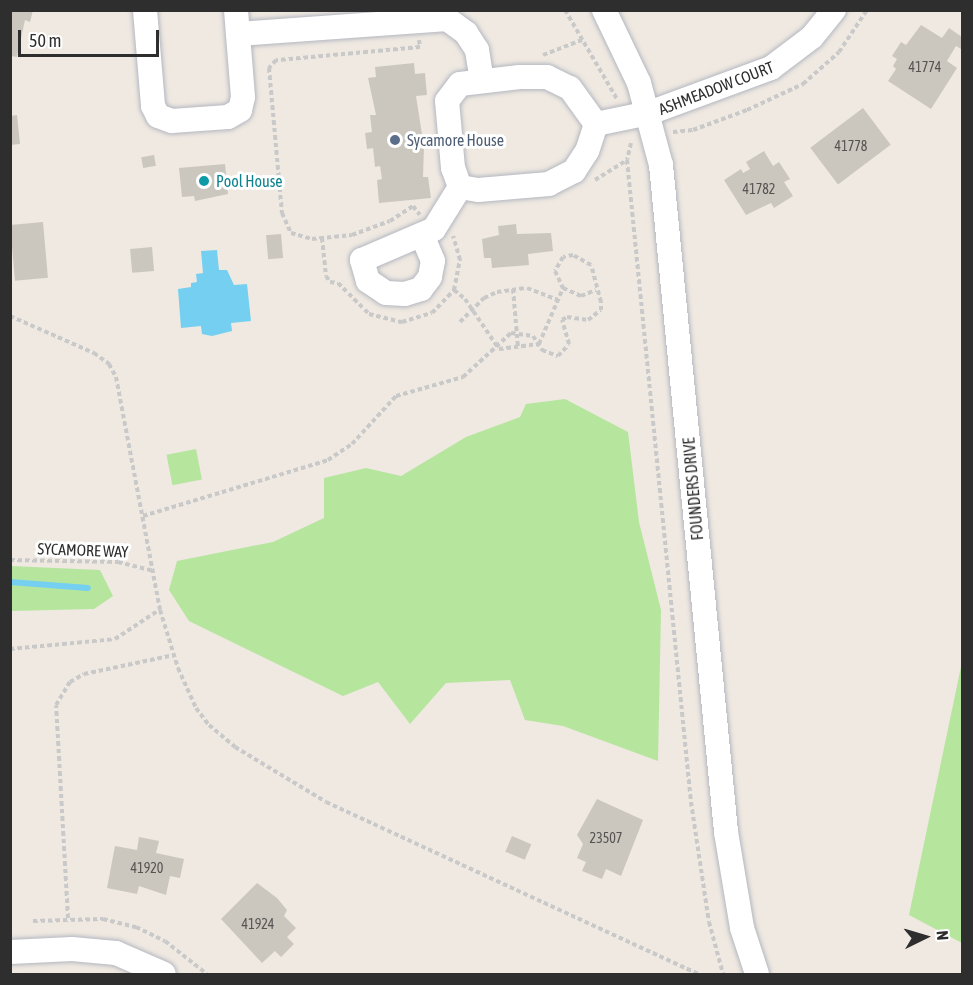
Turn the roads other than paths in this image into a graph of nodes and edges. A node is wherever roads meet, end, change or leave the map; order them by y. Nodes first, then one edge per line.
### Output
1 (145, 10) edge
2 (604, 10) edge
3 (834, 10) edge
4 (428, 16) edge
5 (237, 22) edge
6 (482, 80) junction
7 (649, 113) junction
8 (596, 124) junction
9 (460, 187) junction
10 (422, 235) dead end
11 (10, 952) edge
12 (164, 975) edge
13 (757, 975) edge

1 - 5 street
2 - 7 street, FOUNDERS DRIVE
3 - 7 street, ASHMEADOW COURT
4 - 5 street
4 - 6 street
6 - 8 street
6 - 9 street
7 - 8 street, ASHMEADOW COURT
7 - 13 street, FOUNDERS DRIVE
8 - 9 street
9 - 10 street
11 - 12 street

